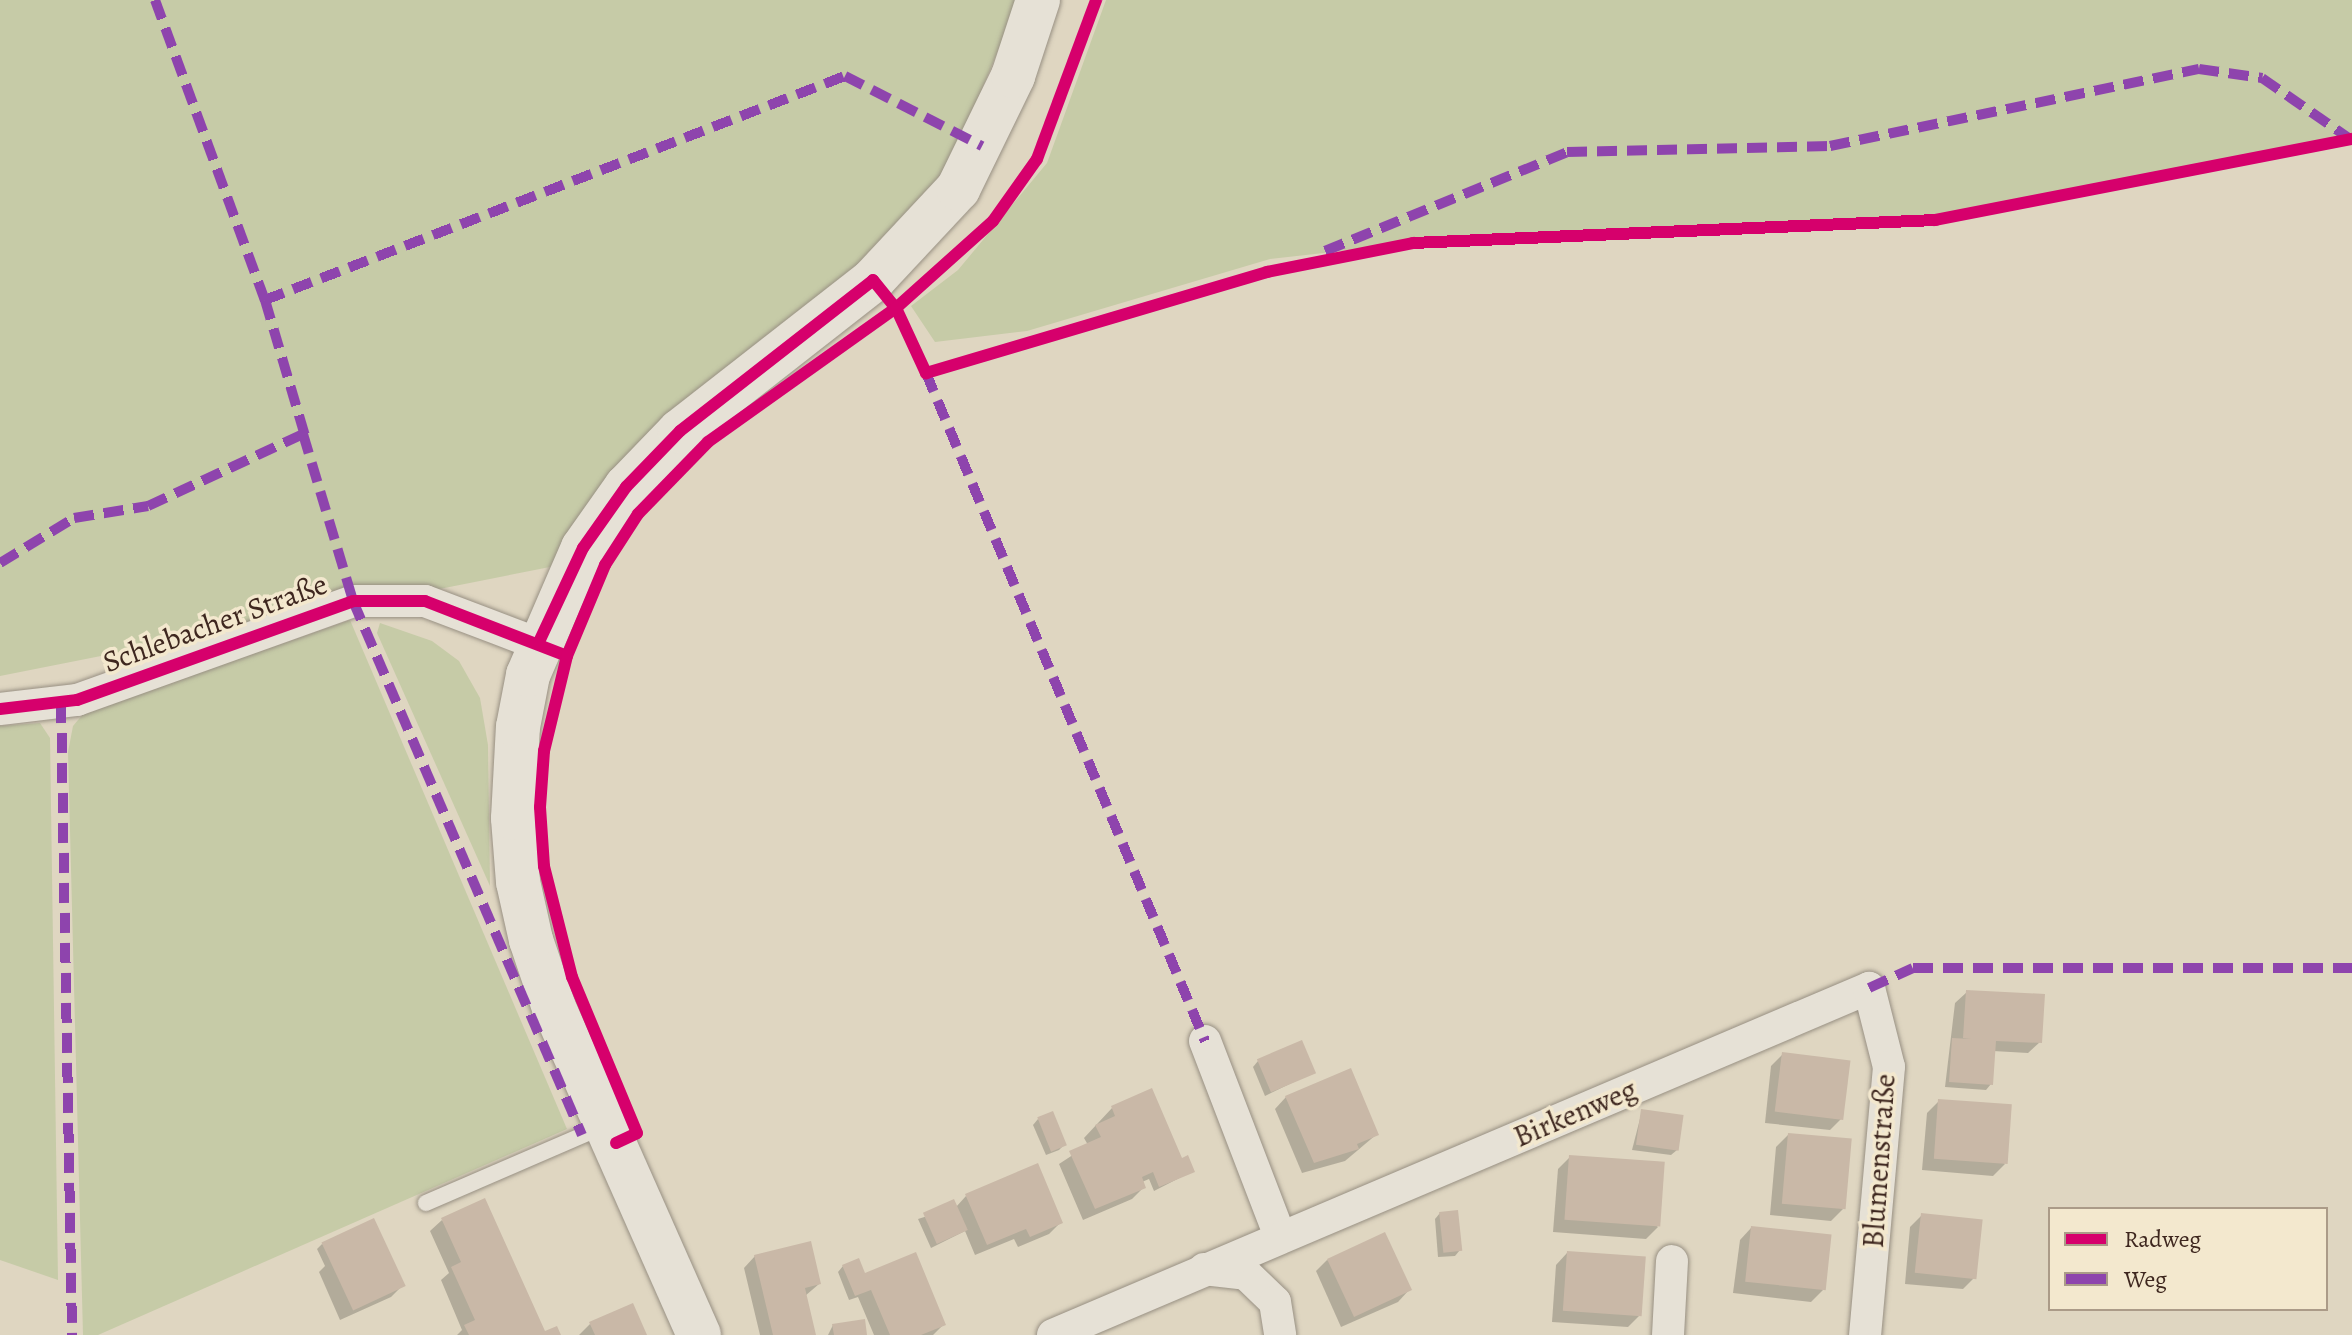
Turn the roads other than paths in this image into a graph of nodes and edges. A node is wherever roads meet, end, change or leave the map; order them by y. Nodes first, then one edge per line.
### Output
1 (1038, 0) edge
2 (538, 644) junction
3 (0, 709) edge
4 (1869, 988) joint
5 (1205, 1041) dead end
6 (607, 1124) junction
7 (426, 1203) dead end
8 (1280, 1236) junction
9 (1672, 1261) dead end
10 (1204, 1269) junction
11 (699, 1335) edge
12 (1053, 1335) edge
13 (1280, 1335) edge
14 (1668, 1335) edge
15 (1865, 1335) edge

1 - 2 main road
2 - 3 street, Schlebacher Straße
2 - 6 main road
4 - 8 street, Birkenweg
4 - 15 street, Blumenstraße
5 - 8 street
6 - 7 lane
6 - 11 main road
8 - 10 street, Birkenweg
9 - 14 street
10 - 12 street, Birkenweg
10 - 13 street

